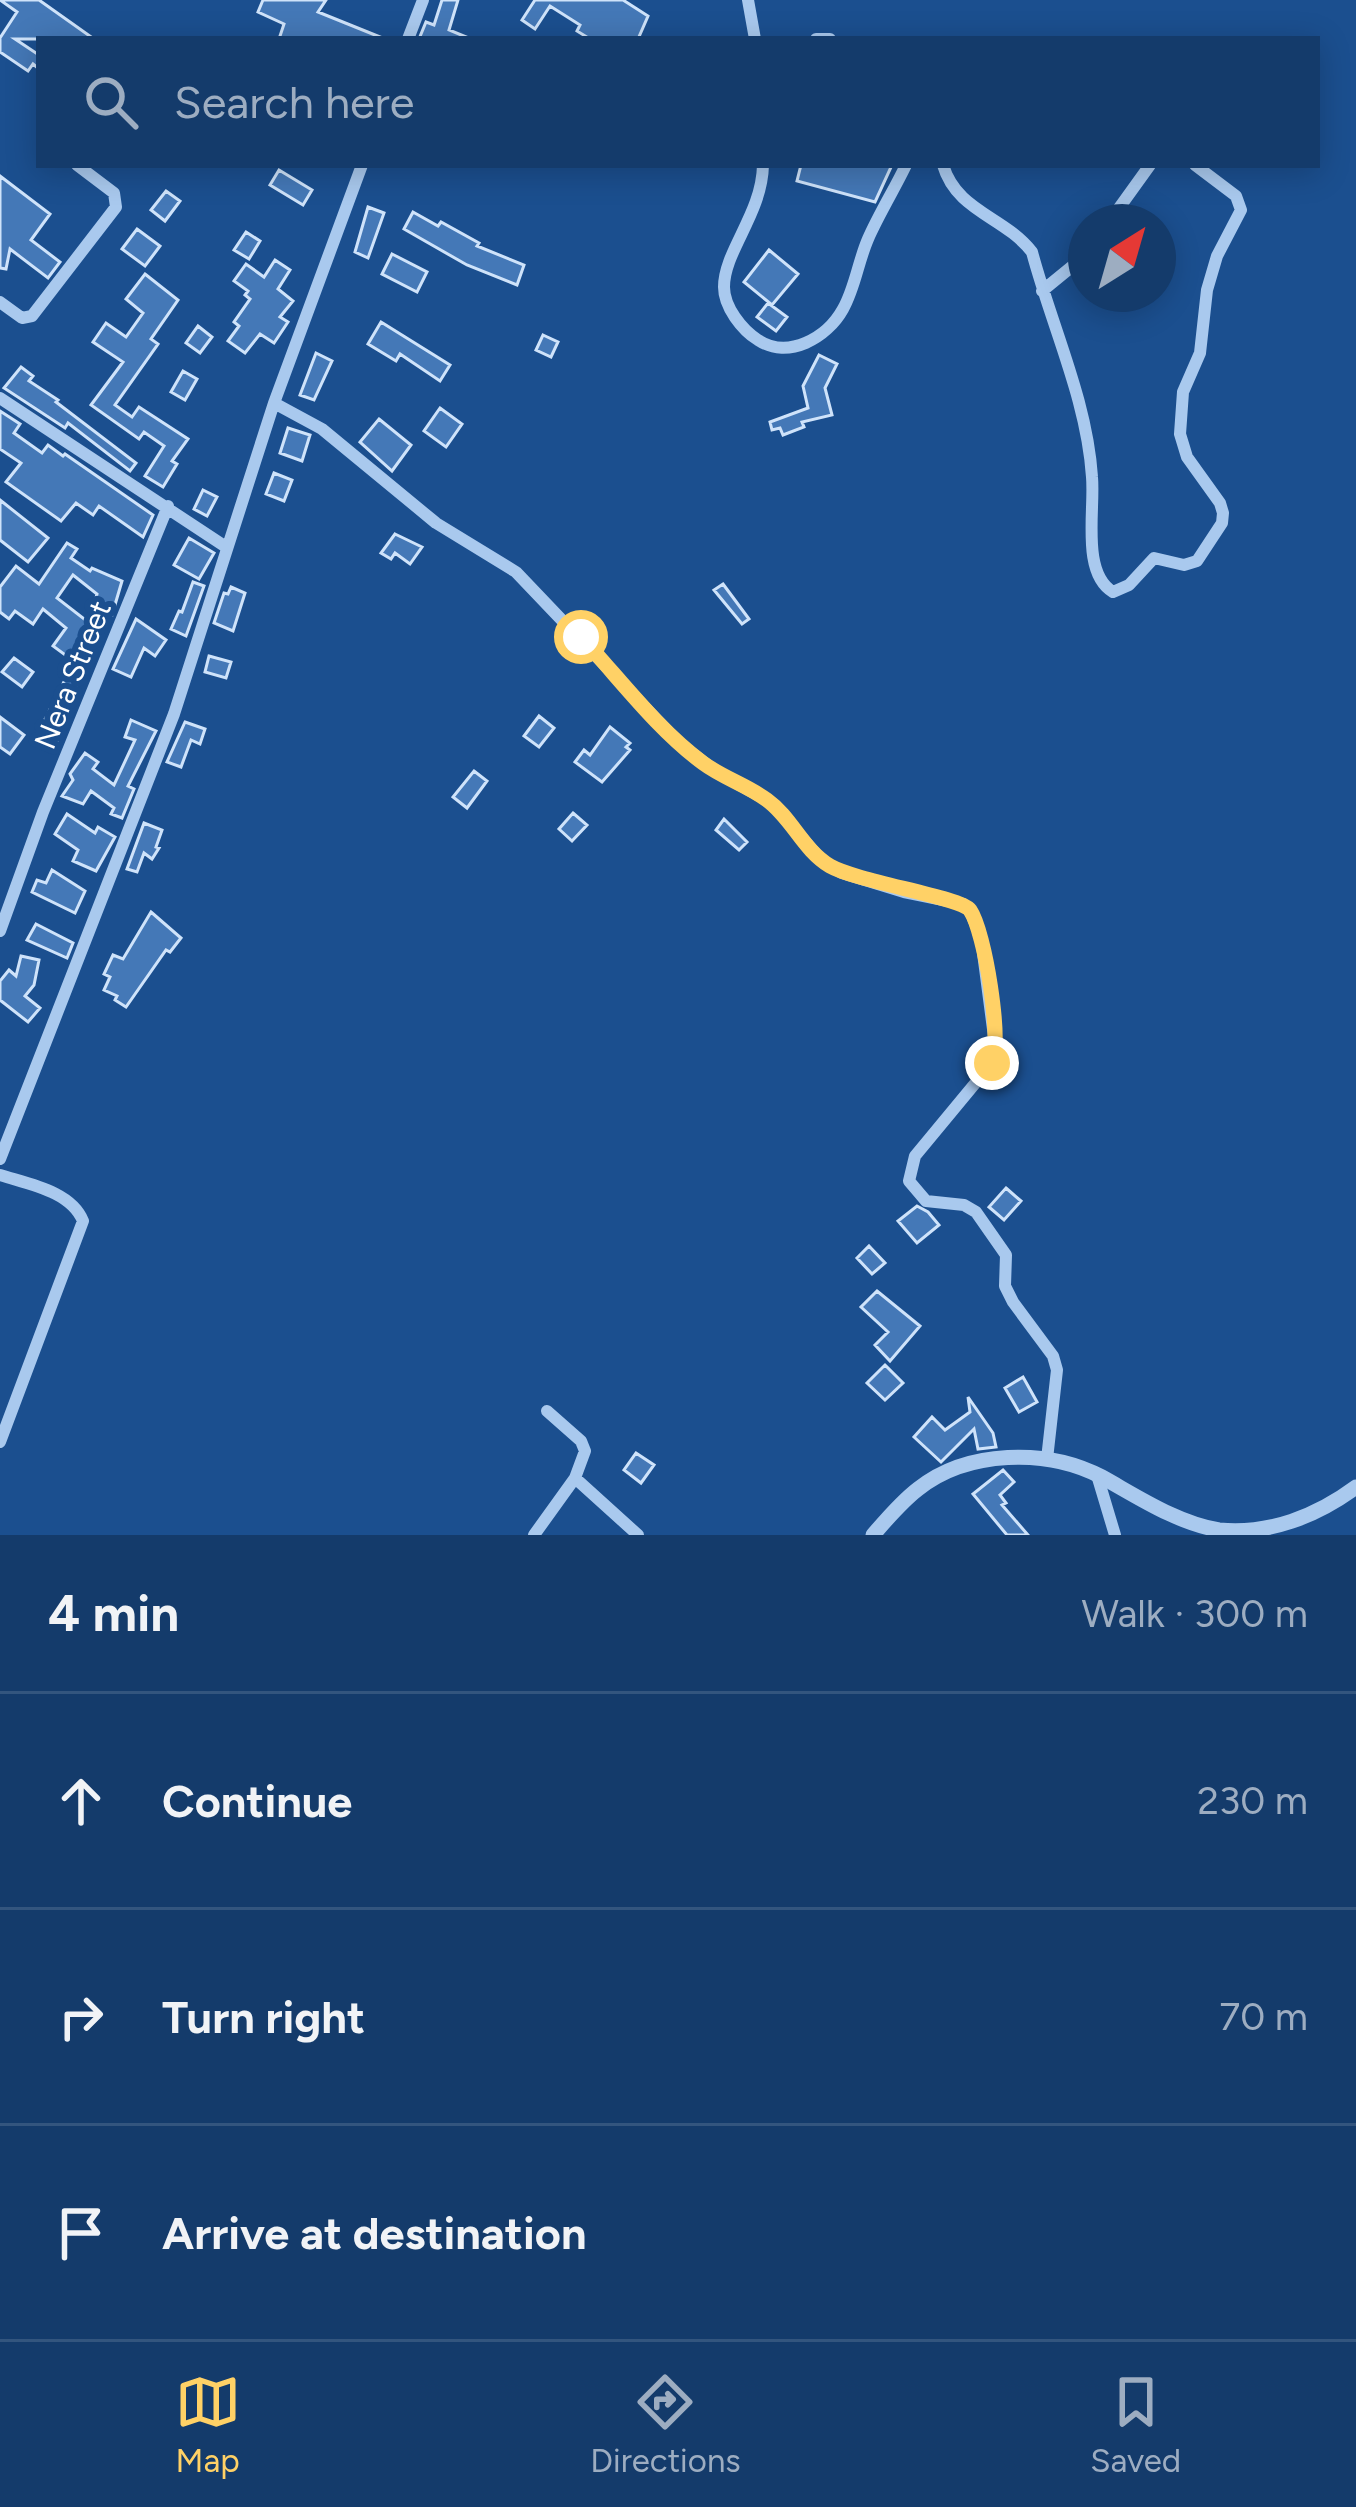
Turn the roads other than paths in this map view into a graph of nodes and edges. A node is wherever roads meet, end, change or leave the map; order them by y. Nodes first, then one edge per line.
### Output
1 (423, 0) edge
2 (748, 0) edge
3 (409, 36) edge
4 (754, 36) edge
5 (81, 168) edge
6 (361, 168) edge
7 (763, 168) edge
8 (904, 168) edge
9 (944, 168) edge
10 (1148, 168) edge
11 (1199, 168) edge
12 (1122, 204) edge
13 (1068, 270) edge
14 (1042, 291) junction
15 (0, 302) edge
16 (0, 398) edge
17 (274, 403) junction
18 (168, 506) junction
19 (226, 547) junction
20 (0, 931) edge
21 (0, 1159) edge
22 (0, 1174) edge
23 (547, 1411) dead end
24 (0, 1442) edge
25 (1047, 1459) junction
26 (1097, 1474) junction
27 (575, 1478) junction
28 (1356, 1487) edge
29 (534, 1535) edge
30 (638, 1535) edge
31 (873, 1535) edge
32 (1115, 1535) edge

1 - 3 street
2 - 4 street
5 - 15 street
6 - 17 street
7 - 8 street
9 - 14 street
10 - 12 street
11 - 14 street
13 - 14 street
16 - 18 street
17 - 19 street
17 - 25 street
18 - 19 street
18 - 20 street, Nera Street
19 - 21 street
22 - 24 street
23 - 27 street
25 - 26 street
25 - 31 street
26 - 28 street
26 - 32 street
27 - 29 street
27 - 30 street

